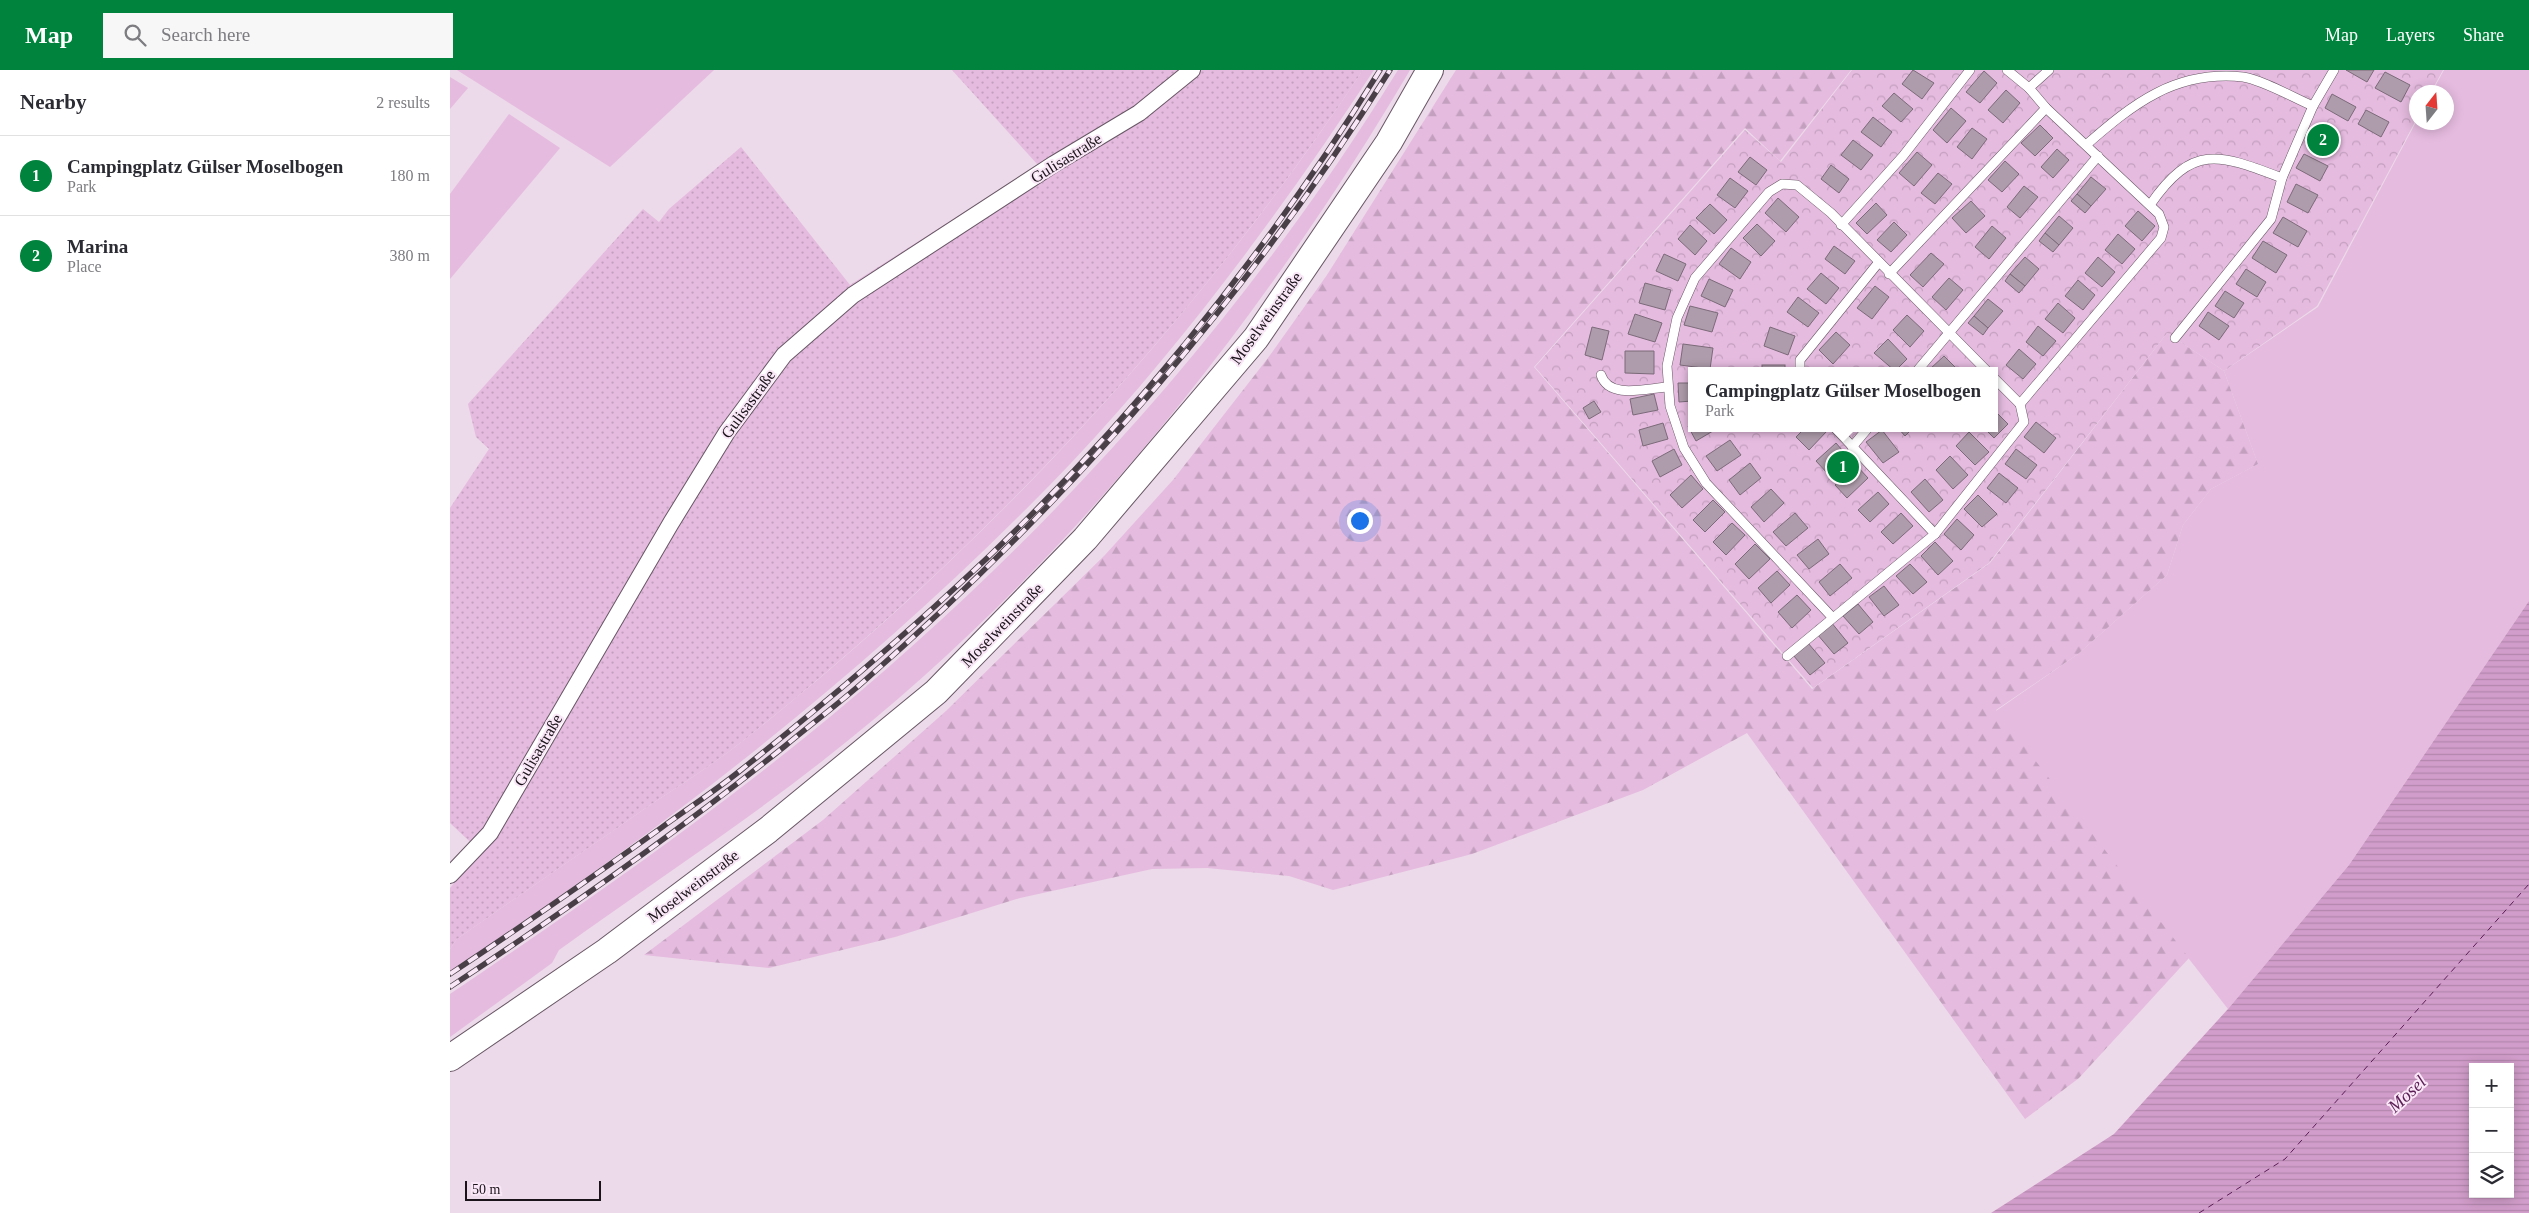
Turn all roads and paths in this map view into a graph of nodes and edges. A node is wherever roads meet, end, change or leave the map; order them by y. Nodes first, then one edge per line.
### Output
1 (1192, 70) edge
2 (1430, 70) edge
3 (1970, 70) edge
4 (2007, 70) edge
5 (2048, 70) edge
6 (2334, 70) edge
7 (2029, 88) junction
8 (2313, 106) junction
9 (2046, 108) junction
10 (2086, 145) junction
11 (2098, 156) junction
12 (2282, 178) junction
13 (2150, 205) junction
14 (1841, 225) junction
15 (1879, 262) junction
16 (1889, 274) junction
17 (1949, 333) junction
18 (2176, 338) dead end
19 (1800, 367) edge
20 (1919, 367) edge
21 (1983, 367) edge
22 (1601, 375) dead end
23 (1998, 382) edge
24 (1668, 386) junction
25 (2020, 404) junction
26 (1839, 432) edge
27 (1865, 432) edge
28 (1852, 447) junction
29 (1935, 534) junction
30 (1832, 617) junction
31 (1786, 656) dead end
32 (450, 874) edge
33 (450, 1058) edge

1 - 32 street, Gulisastraße
2 - 33 main road, Moselweinstraße
3 - 14 lane
4 - 7 lane
5 - 7 lane
6 - 8 lane
7 - 9 lane
8 - 10 lane
8 - 12 lane
9 - 10 lane
9 - 16 lane
10 - 11 lane
11 - 13 lane
11 - 17 lane
12 - 13 lane
12 - 18 lane
13 - 25 lane
14 - 15 lane
14 - 24 lane
15 - 16 lane
15 - 19 lane
16 - 17 lane
17 - 20 lane
17 - 21 lane
22 - 24 lane
23 - 25 lane
24 - 30 lane
25 - 29 lane
26 - 28 lane
27 - 28 lane
28 - 29 lane
29 - 30 lane
30 - 31 lane

